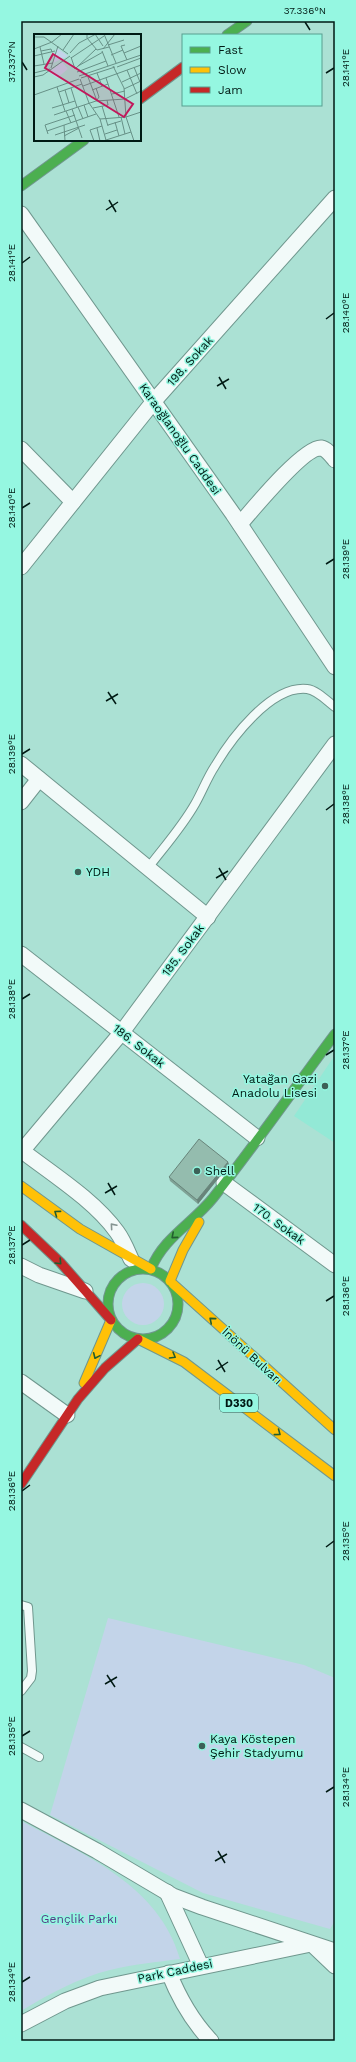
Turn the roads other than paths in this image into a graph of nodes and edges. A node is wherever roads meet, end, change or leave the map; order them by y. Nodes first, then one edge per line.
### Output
1 (247, 21) edge
2 (228, 34) edge
3 (182, 68) edge
4 (141, 98) edge
5 (83, 141) edge
6 (21, 186) edge
7 (335, 198) edge
8 (21, 214) edge
9 (154, 401) junction
10 (21, 449) edge
11 (335, 459) edge
12 (73, 502) junction
13 (240, 524) junction
14 (21, 567) edge
15 (335, 667) edge
16 (335, 707) edge
17 (335, 744) edge
18 (21, 764) edge
19 (39, 779) junction
20 (21, 802) edge
21 (148, 868) junction
22 (208, 917) junction
23 (21, 954) edge
24 (122, 1032) junction
25 (335, 1034) edge
26 (257, 1138) junction
27 (22, 1150) edge
28 (224, 1183) junction
29 (21, 1186) edge
30 (212, 1199) junction
31 (21, 1224) edge
32 (132, 1260) junction
33 (335, 1265) edge
34 (21, 1266) edge
35 (151, 1269) junction
36 (170, 1281) junction
37 (88, 1293) junction
38 (111, 1320) junction
39 (138, 1339) junction
40 (21, 1382) edge
41 (67, 1415) junction
42 (335, 1430) edge
43 (335, 1476) edge
44 (22, 1482) edge
45 (21, 1605) edge
46 (21, 1691) edge
47 (21, 1747) edge
48 (39, 1757) dead end
49 (21, 1810) edge
50 (167, 1892) junction
51 (312, 1944) junction
52 (335, 1951) edge
53 (201, 1966) junction
54 (335, 1966) edge
55 (169, 1973) junction
56 (21, 2024) edge
57 (206, 2039) edge

1 - 2 main road
3 - 4 main road
5 - 6 main road
7 - 9 street, 198. Sokak
8 - 9 street, Karaoğlanoğlu Caddesi
9 - 12 street, 198. Sokak
9 - 13 street, Karaoğlanoğlu Caddesi
10 - 12 street
11 - 13 street
12 - 14 street, 198. Sokak
13 - 15 street, Karaoğlanoğlu Caddesi
16 - 21 lane
17 - 22 street, 185. Sokak
18 - 19 street
19 - 20 street
19 - 21 street
21 - 22 street
22 - 24 street, 185. Sokak
23 - 24 street, 186. Sokak
24 - 26 street, 186. Sokak
24 - 27 street, 185. Sokak
25 - 26 main road
26 - 28 main road
32 -> 27 street
28 - 30 main road
28 - 33 street, 170. Sokak
32 -> 29 main road
30 -> 35 main road
30 - 36 main road
31 -> 37 main road
32 - 35 main road
34 - 37 street
35 - 36 main road
35 - 38 main road
36 - 39 main road
42 -> 36 main road, İnönü Bulvarı
37 - 38 main road
38 - 39 main road
38 -> 41 main road
39 - 41 main road
39 -> 43 main road, D330
40 - 41 street
41 - 44 main road
45 - 46 lane
47 - 48 lane
49 - 50 street
50 - 51 street
50 - 53 street
51 - 52 street, Park Caddesi
51 - 53 street, Park Caddesi
51 - 54 street
53 - 55 street, Park Caddesi
55 - 56 street, Park Caddesi
55 - 57 street

